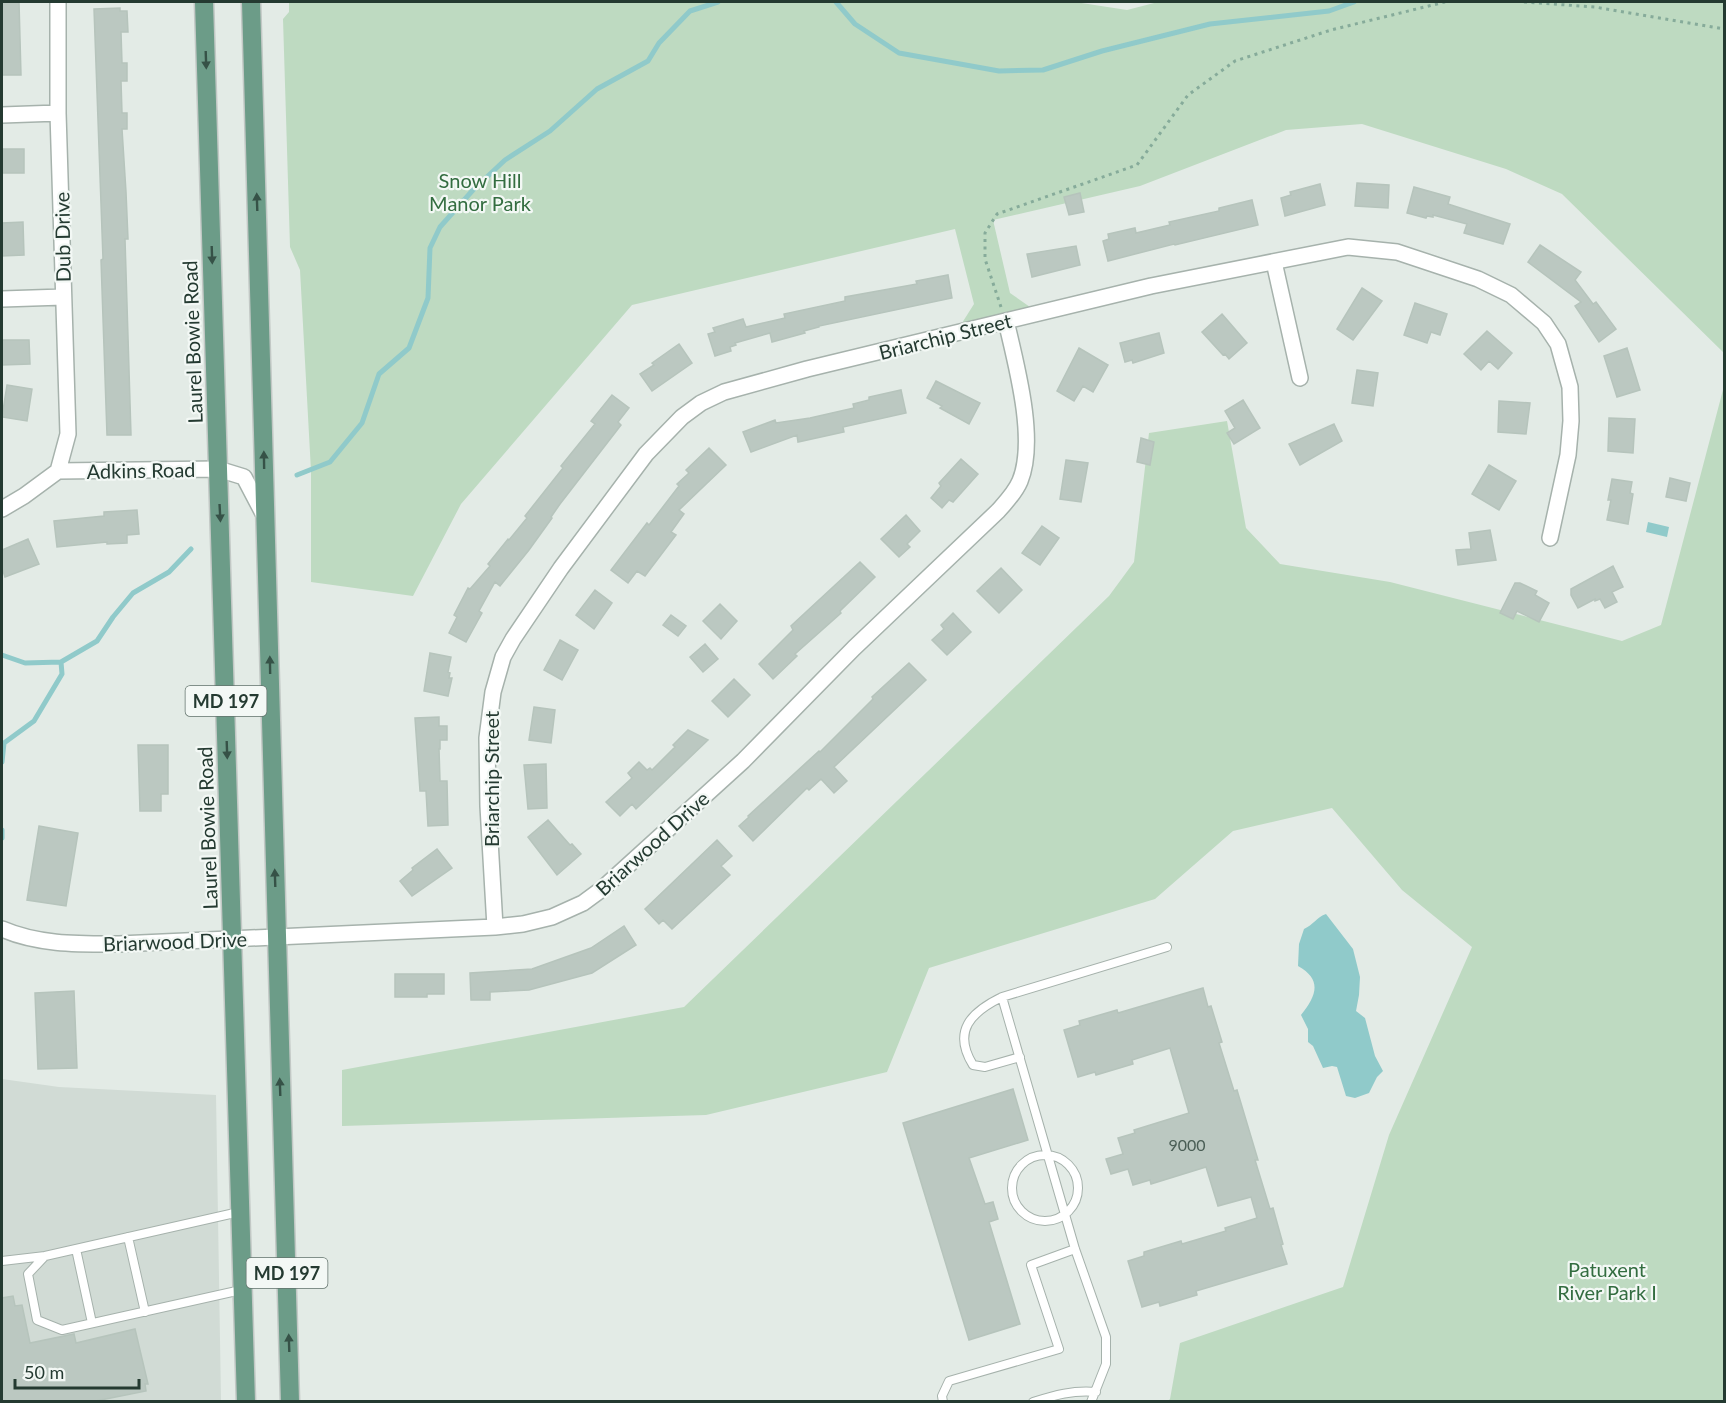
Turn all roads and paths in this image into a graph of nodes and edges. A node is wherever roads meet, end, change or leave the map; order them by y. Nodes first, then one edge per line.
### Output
1 (58, 2) edge
2 (204, 2) edge
3 (251, 2) edge
4 (1445, 2) edge
5 (1524, 2) edge
6 (1725, 29) edge
7 (58, 113) junction
8 (2, 115) edge
9 (1274, 262) junction
10 (63, 297) junction
11 (2, 299) edge
12 (1006, 321) junction
13 (1300, 378) dead end
14 (218, 469) junction
15 (58, 471) junction
16 (2, 509) edge
17 (266, 519) junction
18 (1550, 538) dead end
19 (495, 927) junction
20 (2, 929) edge
21 (277, 936) junction
22 (232, 939) junction
23 (1167, 947) dead end
24 (1002, 998) junction
25 (1020, 1057) junction
26 (1047, 1154) junction
27 (239, 1212) junction
28 (1066, 1214) junction
29 (128, 1237) junction
30 (76, 1249) junction
31 (1075, 1249) junction
32 (45, 1256) junction
33 (2, 1261) edge
34 (243, 1290) junction
35 (145, 1312) junction
36 (92, 1323) junction
37 (1096, 1392) junction
38 (246, 1401) edge
39 (290, 1401) edge
40 (943, 1401) edge
41 (1033, 1401) edge
42 (1091, 1401) edge

1 - 7 street, Dub Drive
2 -> 14 main road, Laurel Bowie Road / MD 197
17 -> 3 main road, MD 197
4 - 12 path
5 - 6 path
7 - 8 street
7 - 10 street, Dub Drive
9 - 12 street, Briarchip Street
9 - 13 street
9 - 18 street, Briarchip Street
10 - 11 street
10 - 15 street, Dub Drive
12 - 19 street, Briarwood Drive
12 - 19 street, Briarchip Street
14 - 15 street, Adkins Road
14 - 17 street, Adkins Road
14 -> 22 main road, Laurel Bowie Road / MD 197
15 - 16 street, Adkins Road
21 -> 17 main road, MD 197
19 - 21 street, Briarwood Drive
20 - 22 street, Briarwood Drive
21 - 22 street, Briarwood Drive
39 -> 21 main road, MD 197
22 - 27 main road, Laurel Bowie Road / MD 197
23 - 24 lane
24 - 25 lane
24 - 25 lane
25 - 26 lane
26 - 28 lane
26 - 28 lane
26 - 28 lane
27 - 29 lane
27 - 34 main road, Laurel Bowie Road / MD 197
28 - 31 lane
29 - 30 lane
29 - 35 lane
30 - 32 lane
30 - 36 lane
31 - 37 lane
31 - 40 lane
32 - 33 lane
32 - 36 lane
34 - 35 lane
34 - 38 main road, Laurel Bowie Road / MD 197
35 - 36 lane
37 - 41 lane
37 - 42 lane

